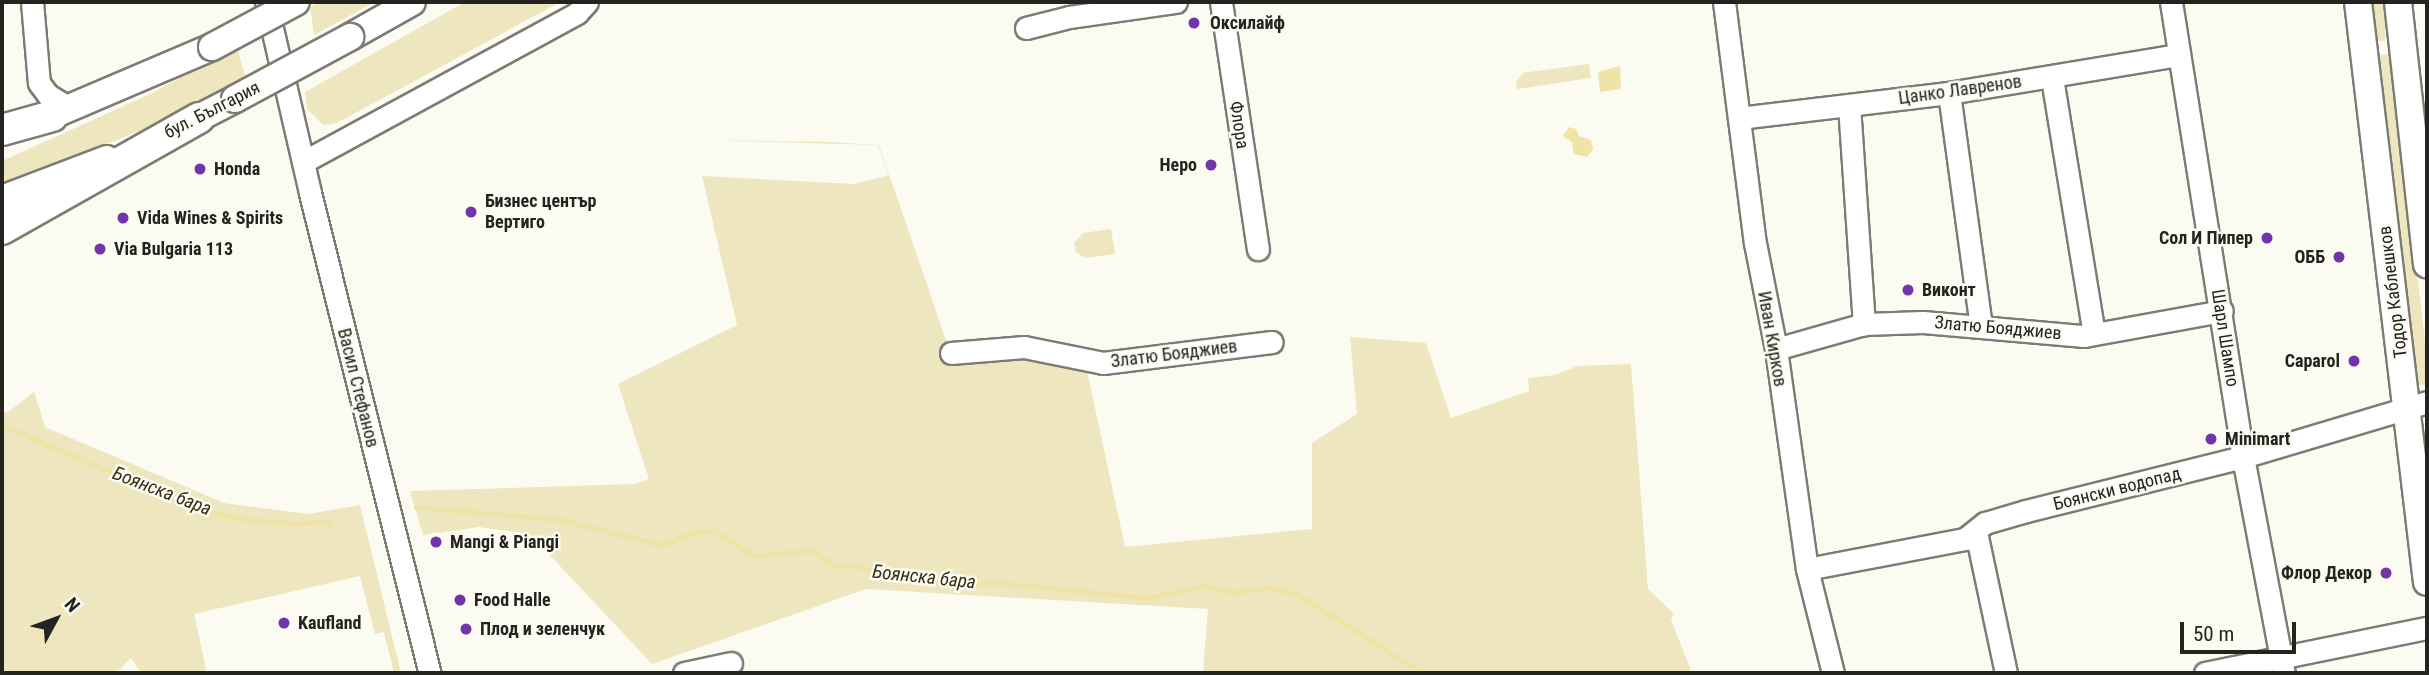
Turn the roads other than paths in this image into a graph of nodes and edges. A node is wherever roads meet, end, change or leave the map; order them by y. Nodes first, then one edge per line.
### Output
1 (32, 2) edge
2 (267, 2) edge
3 (296, 2) edge
4 (412, 2) edge
5 (587, 2) edge
6 (1176, 2) edge
7 (1221, 2) edge
8 (1724, 2) edge
9 (2172, 2) edge
10 (2358, 2) edge
11 (2399, 2) edge
12 (1035, 26) dead end
13 (2179, 55) junction
14 (2052, 78) junction
15 (1949, 93) junction
16 (1849, 105) junction
17 (61, 112) junction
18 (199, 118) junction
19 (1739, 118) junction
20 (2, 130) edge
21 (2, 137) edge
22 (303, 162) junction
23 (2, 199) edge
24 (2, 229) edge
25 (1258, 249) dead end
26 (2427, 264) edge
27 (2221, 311) junction
28 (1864, 324) junction
29 (1981, 326) junction
30 (2094, 334) junction
31 (1272, 341) dead end
32 (1776, 349) junction
33 (951, 353) dead end
34 (2417, 405) edge
35 (2243, 457) junction
36 (1976, 532) junction
37 (1808, 569) junction
38 (2427, 582) edge
39 (2427, 628) edge
40 (731, 663) dead end
41 (2283, 666) edge
42 (429, 673) edge
43 (684, 673) edge
44 (1833, 673) edge
45 (2006, 673) edge
46 (2205, 673) edge

1 - 17 street
2 - 22 street, Васил Стефанов
3 - 17 main road, bridge
4 - 18 main road, бул. България, bridge
5 - 22 street
6 - 12 street
7 - 25 street, Флора
8 - 19 street, Иван Кирков
9 - 13 street, Шарл Шампо
10 - 34 main road, Тодор Каблешков
11 - 26 main road
13 - 14 street, Цанко Лавренов
13 - 27 street, Шарл Шампо
14 - 15 street, Цанко Лавренов
14 - 30 street
15 - 16 street, Цанко Лавренов
15 - 29 street
16 - 19 street, Цанко Лавренов
16 - 28 street
17 - 20 highway
17 - 21 main road
18 - 23 main road, бул. България
18 - 24 highway
19 - 32 street, Иван Кирков
22 - 42 street, Васил Стефанов
27 - 30 street, Златю Бояджиев
27 - 35 street, Шарл Шампо
28 - 29 street, Златю Бояджиев
28 - 32 street, Златю Бояджиев
29 - 30 street, Златю Бояджиев
31 - 33 street, Златю Бояджиев
32 - 37 street, Иван Кирков
34 - 35 street, Боянски водопад
34 - 38 main road, Тодор Каблешков
35 - 36 street, Боянски водопад
35 - 41 street, Шарл Шампо
36 - 37 street, Боянски водопад
36 - 45 street
37 - 44 street, Иван Кирков
39 - 41 street
40 - 43 street
41 - 46 street

